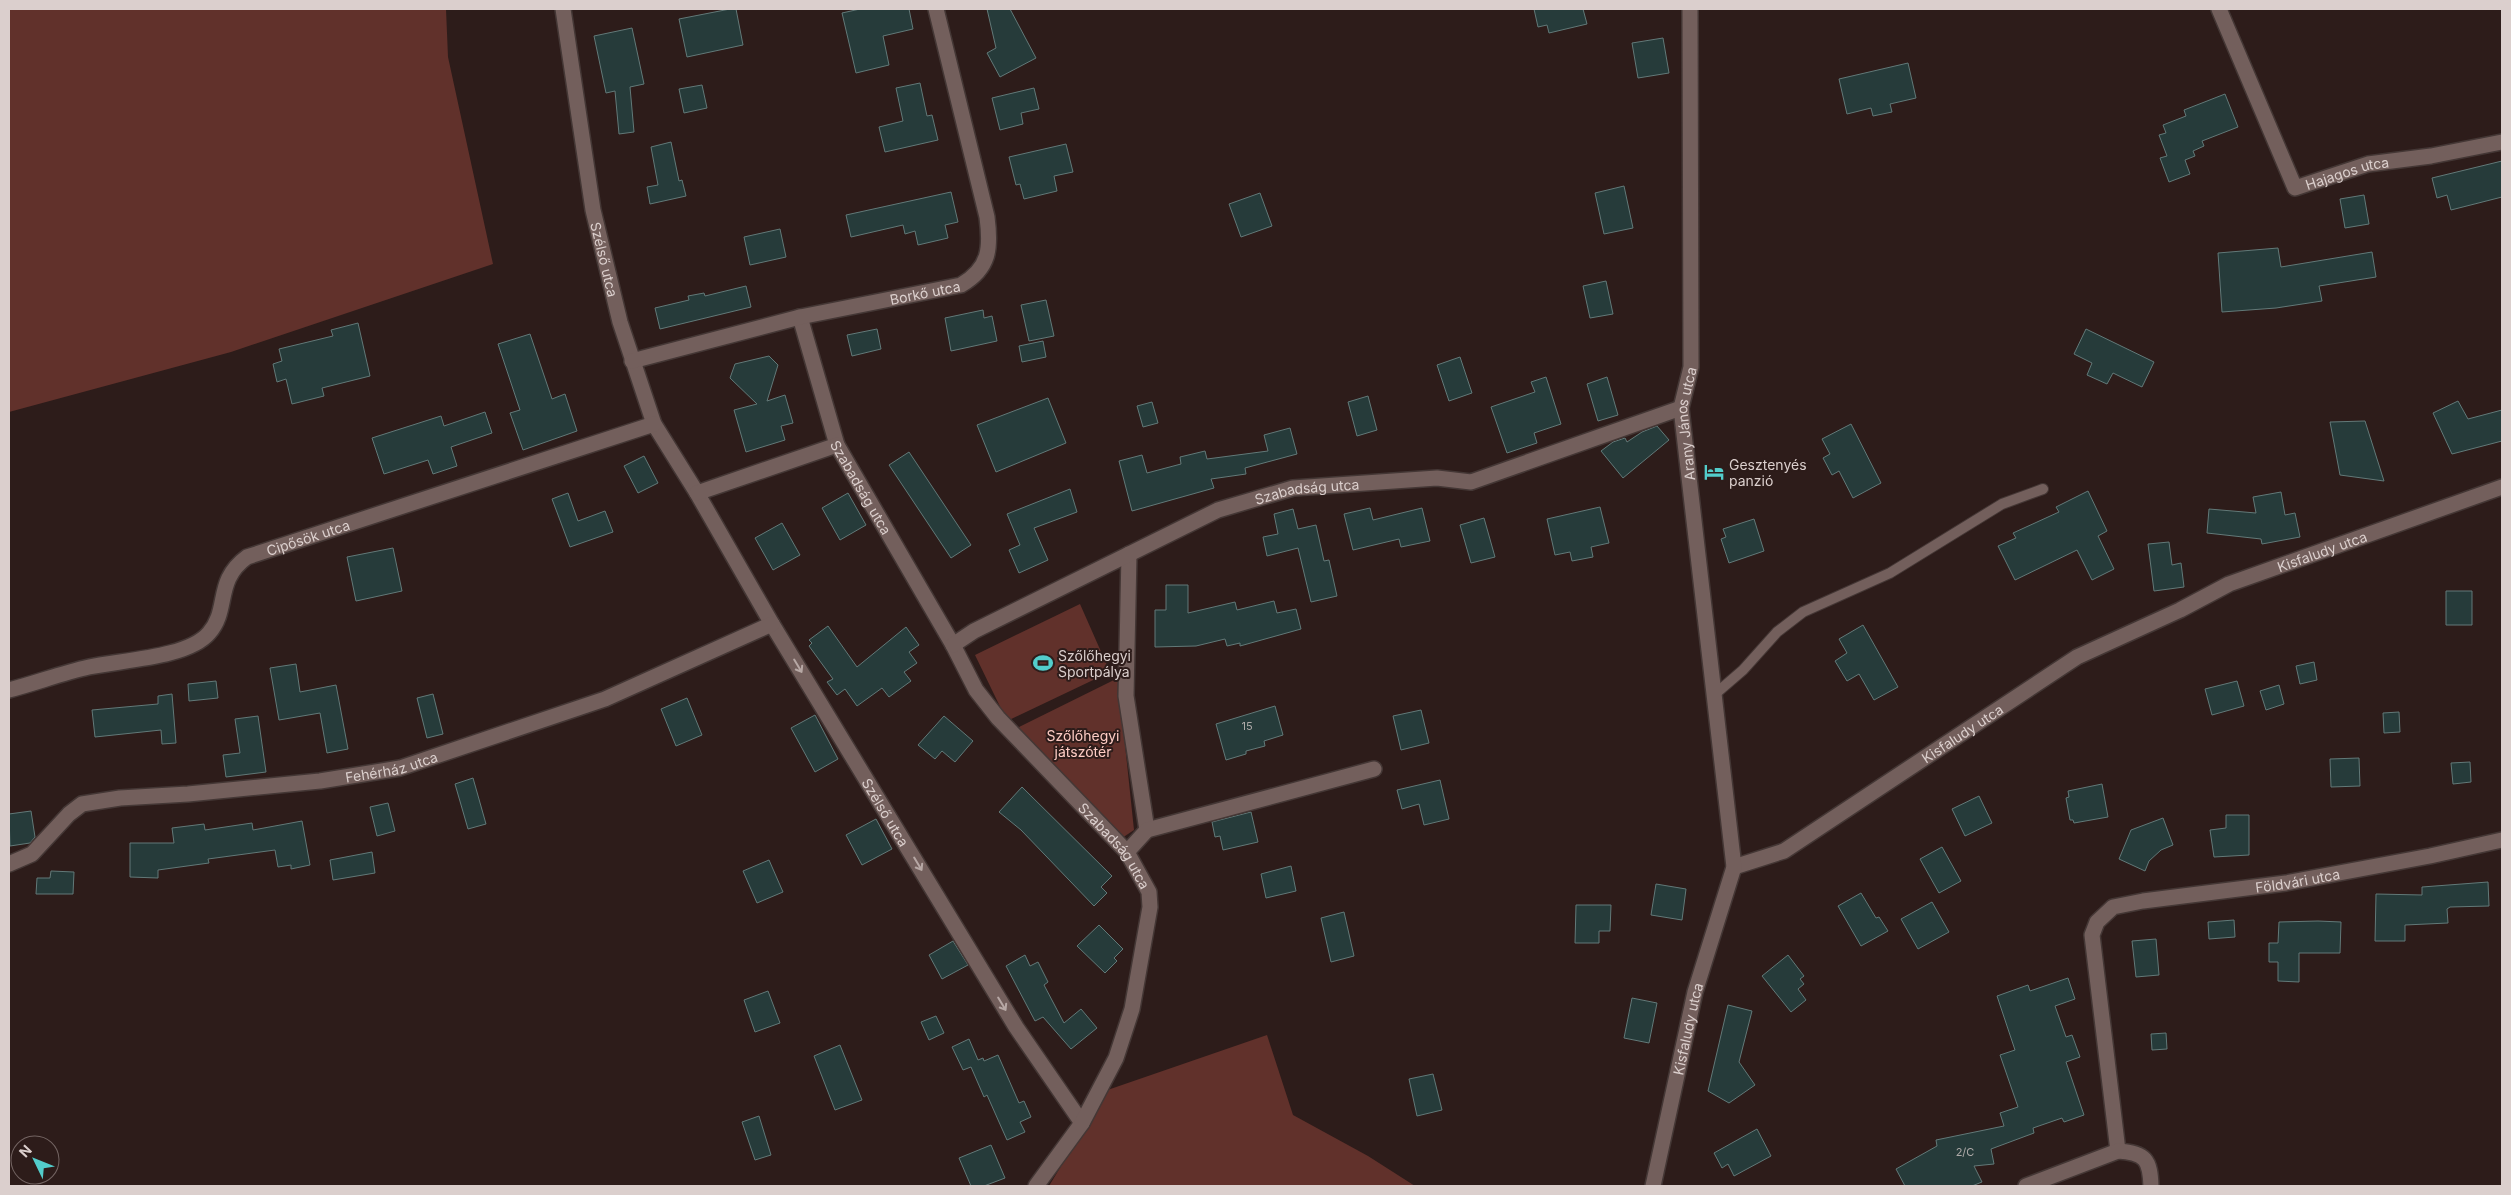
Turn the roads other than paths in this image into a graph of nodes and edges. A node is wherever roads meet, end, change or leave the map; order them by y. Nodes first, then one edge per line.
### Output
1 (563, 9) edge
2 (936, 9) edge
3 (1690, 9) edge
4 (2219, 9) edge
5 (2502, 142) edge
6 (800, 317) junction
7 (632, 361) junction
8 (1681, 408) junction
9 (654, 424) junction
10 (836, 446) junction
11 (2502, 487) edge
12 (2044, 489) dead end
13 (697, 494) junction
14 (1129, 554) junction
15 (772, 624) junction
16 (953, 645) junction
17 (9, 690) edge
18 (1714, 695) junction
19 (1374, 769) dead end
20 (1147, 830) junction
21 (2502, 840) edge
22 (1126, 852) junction
23 (9, 864) edge
24 (1734, 867) junction
25 (1082, 1124) junction
26 (2118, 1150) junction
27 (1036, 1186) edge
28 (1653, 1186) edge
29 (2026, 1186) edge
30 (2151, 1186) edge

1 - 7 street, Szélső utca
2 - 6 street, Borkő utca
3 - 8 street, Arany János utca
4 - 5 street, Hajagos utca
6 - 7 street, Borkő utca
6 - 10 street, Szabadság utca
7 - 9 street, Szélső utca
8 - 14 street, Szabadság utca
8 - 18 street, Arany János utca
9 - 13 street, Szélső utca
9 - 17 street, Cipősök utca
10 - 13 street
10 - 16 street, Szabadság utca
11 - 24 street, Kisfaludy utca
12 - 18 lane
13 - 15 street, Szélső utca
14 - 16 street, Szabadság utca
14 - 20 street
15 - 23 street, Fehérház utca
15 -> 25 street, Szélső utca
16 - 22 street, Szabadság utca
18 - 24 street, Arany János utca
19 - 20 street
20 - 22 street
21 - 26 street, Földvári utca
22 - 25 street, Szabadság utca
24 - 28 street, Kisfaludy utca
25 - 27 street, Szabadság utca
26 - 29 street
26 - 30 street

